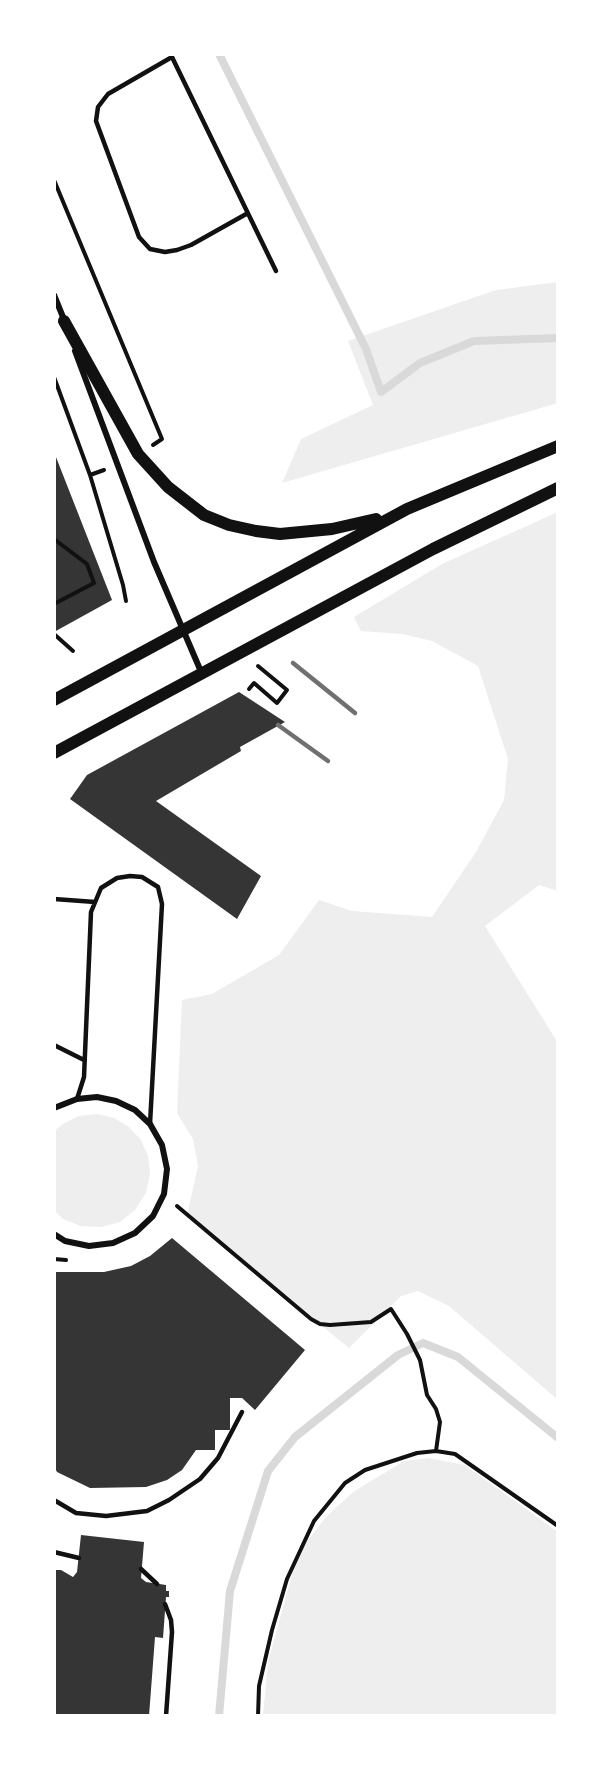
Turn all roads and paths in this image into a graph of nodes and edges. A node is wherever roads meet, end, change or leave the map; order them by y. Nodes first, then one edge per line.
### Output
1 (171, 55) edge
2 (54, 180) edge
3 (248, 213) junction
4 (276, 271) dead end
5 (54, 295) edge
6 (64, 321) junction
7 (54, 377) edge
8 (162, 439) dead end
9 (558, 446) edge
10 (558, 488) edge
11 (407, 509) junction
12 (54, 539) edge
13 (126, 601) dead end
14 (54, 604) edge
15 (182, 629) junction
16 (54, 634) edge
17 (73, 651) dead end
18 (258, 666) dead end
19 (202, 675) junction
20 (249, 689) dead end
21 (54, 700) edge
22 (54, 753) edge
23 (54, 899) edge
24 (94, 902) junction
25 (54, 1045) edge
26 (84, 1060) junction
27 (76, 1099) junction
28 (54, 1108) edge
29 (150, 1124) junction
30 (177, 1205) dead end
31 (54, 1234) edge
32 (65, 1241) junction
33 (54, 1242) edge
34 (242, 1412) dead end
35 (436, 1451) junction
36 (54, 1500) edge
37 (558, 1526) edge
38 (54, 1552) edge
39 (79, 1558) dead end
40 (141, 1569) dead end
41 (157, 1584) dead end
42 (165, 1604) dead end
43 (166, 1716) edge
44 (258, 1716) edge

1 - 3 lane
1 - 3 lane
2 - 8 path
3 - 4 lane
5 - 6 street
6 - 11 main road
6 - 15 street
7 - 13 path
9 - 11 main road
10 - 19 main road
11 - 15 main road
12 - 14 path
15 - 19 street
15 - 21 main road
16 - 17 path
18 - 20 path
19 - 22 main road
23 - 24 lane
24 - 26 lane
24 - 29 lane
25 - 26 lane
26 - 27 lane
27 - 28 street
27 - 29 street
29 - 32 street
30 - 35 path
31 - 32 street
32 - 33 street
34 - 36 lane
35 - 37 path
35 - 44 path
38 - 39 lane
40 - 41 lane
42 - 43 lane

